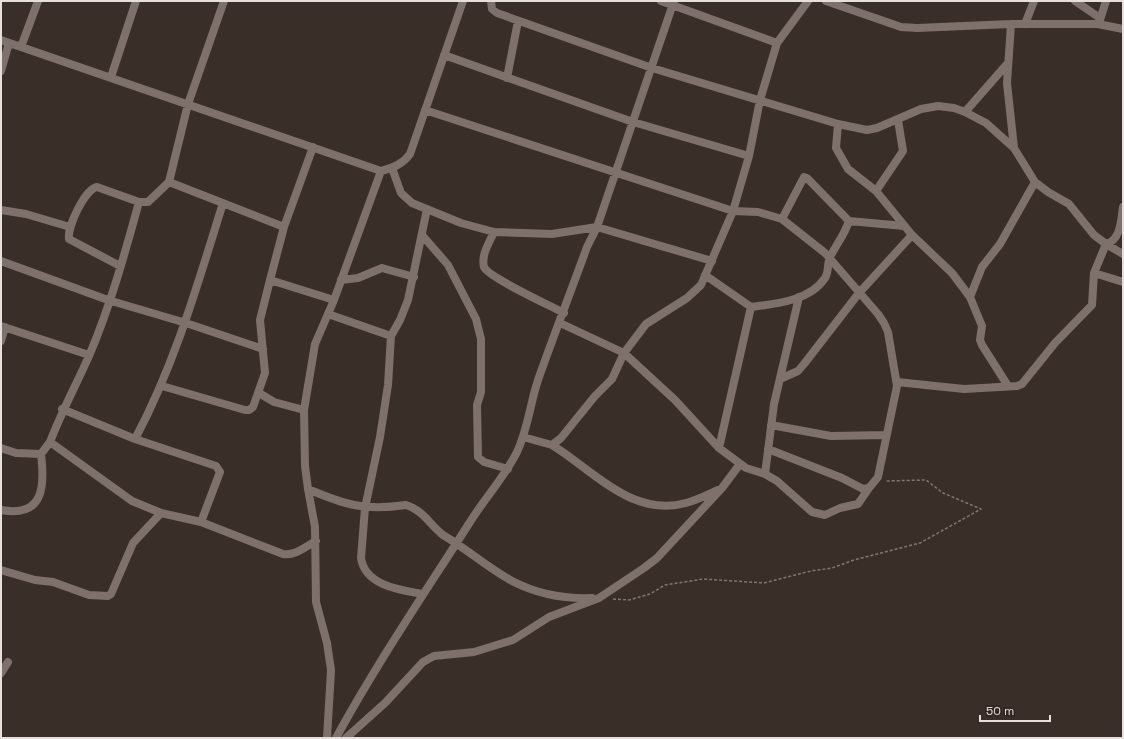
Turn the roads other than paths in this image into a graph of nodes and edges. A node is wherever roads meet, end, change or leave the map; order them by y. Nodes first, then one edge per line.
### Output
1 (38, 1) edge
2 (136, 1) edge
3 (224, 1) edge
4 (463, 1) edge
5 (491, 1) edge
6 (661, 1) edge
7 (808, 1) edge
8 (826, 1) edge
9 (1034, 1) edge
10 (1075, 1) edge
11 (1106, 1) edge
12 (673, 3) edge
13 (518, 21) junction
14 (1099, 21) junction
15 (1011, 24) junction
16 (1025, 24) junction
17 (1123, 28) edge
18 (1, 40) edge
19 (9, 43) junction
20 (776, 43) junction
21 (21, 47) junction
22 (444, 55) junction
23 (1008, 63) junction
24 (652, 68) junction
25 (1, 70) edge
26 (111, 77) junction
27 (507, 78) junction
28 (760, 100) junction
29 (188, 104) junction
30 (425, 110) junction
31 (965, 112) junction
32 (898, 120) junction
33 (633, 122) junction
34 (838, 124) junction
35 (313, 147) junction
36 (1014, 148) junction
37 (749, 156) junction
38 (392, 168) junction
39 (381, 171) junction
40 (616, 171) junction
41 (169, 182) junction
42 (1035, 182) junction
43 (876, 191) junction
44 (139, 202) junction
45 (223, 202) junction
46 (1123, 206) edge
47 (427, 209) junction
48 (1, 210) edge
49 (733, 210) junction
50 (782, 218) junction
51 (849, 221) junction
52 (70, 226) junction
53 (904, 226) junction
54 (284, 227) junction
55 (597, 227) junction
56 (494, 232) junction
57 (422, 235) junction
58 (912, 235) junction
59 (1106, 244) junction
60 (1123, 254) edge
61 (829, 259) junction
62 (1, 261) edge
63 (712, 261) junction
64 (120, 266) junction
65 (1094, 273) junction
66 (705, 275) junction
67 (414, 278) junction
68 (270, 280) junction
69 (341, 280) junction
70 (1123, 282) edge
71 (859, 292) junction
72 (799, 297) junction
73 (970, 297) junction
74 (108, 300) junction
75 (334, 300) junction
76 (751, 306) junction
77 (564, 313) junction
78 (328, 314) junction
79 (186, 323) junction
80 (560, 323) junction
81 (3, 326) edge
82 (391, 336) junction
83 (1, 342) edge
84 (263, 349) junction
85 (624, 353) junction
86 (89, 356) junction
87 (780, 379) junction
88 (896, 382) junction
89 (162, 386) junction
90 (1008, 386) junction
91 (259, 392) junction
92 (62, 409) junction
93 (304, 410) junction
94 (772, 425) junction
95 (886, 435) junction
96 (523, 437) junction
97 (135, 439) junction
98 (50, 442) junction
99 (552, 445) junction
100 (1, 448) edge
101 (719, 448) junction
102 (768, 449) junction
103 (41, 454) junction
104 (740, 464) junction
105 (508, 469) junction
106 (765, 474) junction
107 (722, 488) junction
108 (869, 488) junction
109 (308, 490) junction
110 (365, 508) junction
111 (1, 510) edge
112 (161, 513) junction
113 (201, 522) junction
114 (316, 541) junction
115 (456, 543) junction
116 (1, 570) edge
117 (423, 594) junction
118 (599, 598) junction
119 (8, 662) dead end
120 (1, 673) edge
121 (327, 738) edge
122 (336, 738) edge
123 (346, 738) edge

1 - 21 street
2 - 26 street
3 - 29 street
4 - 22 street
5 - 13 street
6 - 12 street
7 - 20 street
8 - 15 street
9 - 16 street
10 - 14 street
11 - 14 street
12 - 20 street
12 - 24 street
13 - 24 street
13 - 27 street
14 - 16 street
14 - 17 street
15 - 16 street
15 - 23 street
18 - 19 street
19 - 21 street
19 - 25 street
20 - 28 street
21 - 26 street
22 - 27 street
22 - 30 street
23 - 31 street
23 - 36 street
24 - 28 street
24 - 33 street
26 - 29 street
27 - 33 street
28 - 34 street
28 - 37 street
29 - 35 street
29 - 41 street
30 - 38 street
30 - 40 street
31 - 32 street
31 - 36 street
32 - 34 street
32 - 43 street
33 - 37 street
33 - 40 street
34 - 43 street
35 - 39 street
35 - 54 street
36 - 42 street
37 - 49 street
38 - 39 street
38 - 47 street
39 - 69 street
40 - 49 street
40 - 55 street
41 - 44 street
41 - 45 street
42 - 59 street
42 - 73 street
43 - 53 street
44 - 52 street
44 - 64 street
45 - 54 street
45 - 79 street
46 - 59 street
47 - 56 street
47 - 57 street
48 - 52 street
49 - 50 street
49 - 63 street
50 - 51 street
50 - 61 street
51 - 53 street
51 - 61 street
52 - 64 street
53 - 58 street
54 - 68 street
55 - 56 street
55 - 63 street
55 - 77 street
56 - 77 street
57 - 67 street
57 - 105 street
58 - 71 street
58 - 73 street
59 - 60 street
59 - 65 street
61 - 71 street
61 - 72 street
62 - 74 street
63 - 66 street
64 - 74 street
65 - 70 street
65 - 90 street
66 - 76 street
66 - 85 street
67 - 69 street
67 - 82 street
68 - 75 street
68 - 84 street
69 - 75 street
71 - 87 street
71 - 88 street
72 - 76 street
72 - 87 street
73 - 90 street
74 - 79 street
74 - 86 street
75 - 78 street
76 - 101 street
77 - 80 street
78 - 82 street
78 - 93 street
79 - 84 street
79 - 89 street
80 - 85 street
80 - 96 street
81 - 83 street
81 - 86 street
82 - 110 street
84 - 91 street
85 - 99 street
85 - 101 street
86 - 92 street
87 - 94 street
88 - 90 street
88 - 95 street
89 - 91 street
89 - 97 street
91 - 93 street
92 - 97 street
92 - 98 street
93 - 109 street
94 - 95 street
94 - 102 street
95 - 108 street
96 - 99 street
96 - 105 street
97 - 113 street
98 - 103 street
98 - 112 street
99 - 107 street
100 - 103 street
101 - 104 street
102 - 106 street
102 - 108 street
103 - 111 street
104 - 106 street
104 - 107 street
105 - 115 street
106 - 108 street
107 - 118 street
109 - 110 street
109 - 114 street
110 - 115 street
110 - 117 street
112 - 113 street
112 - 116 street
113 - 114 street
114 - 121 street
115 - 117 street
115 - 118 street
117 - 122 street
118 - 123 street
119 - 120 street

